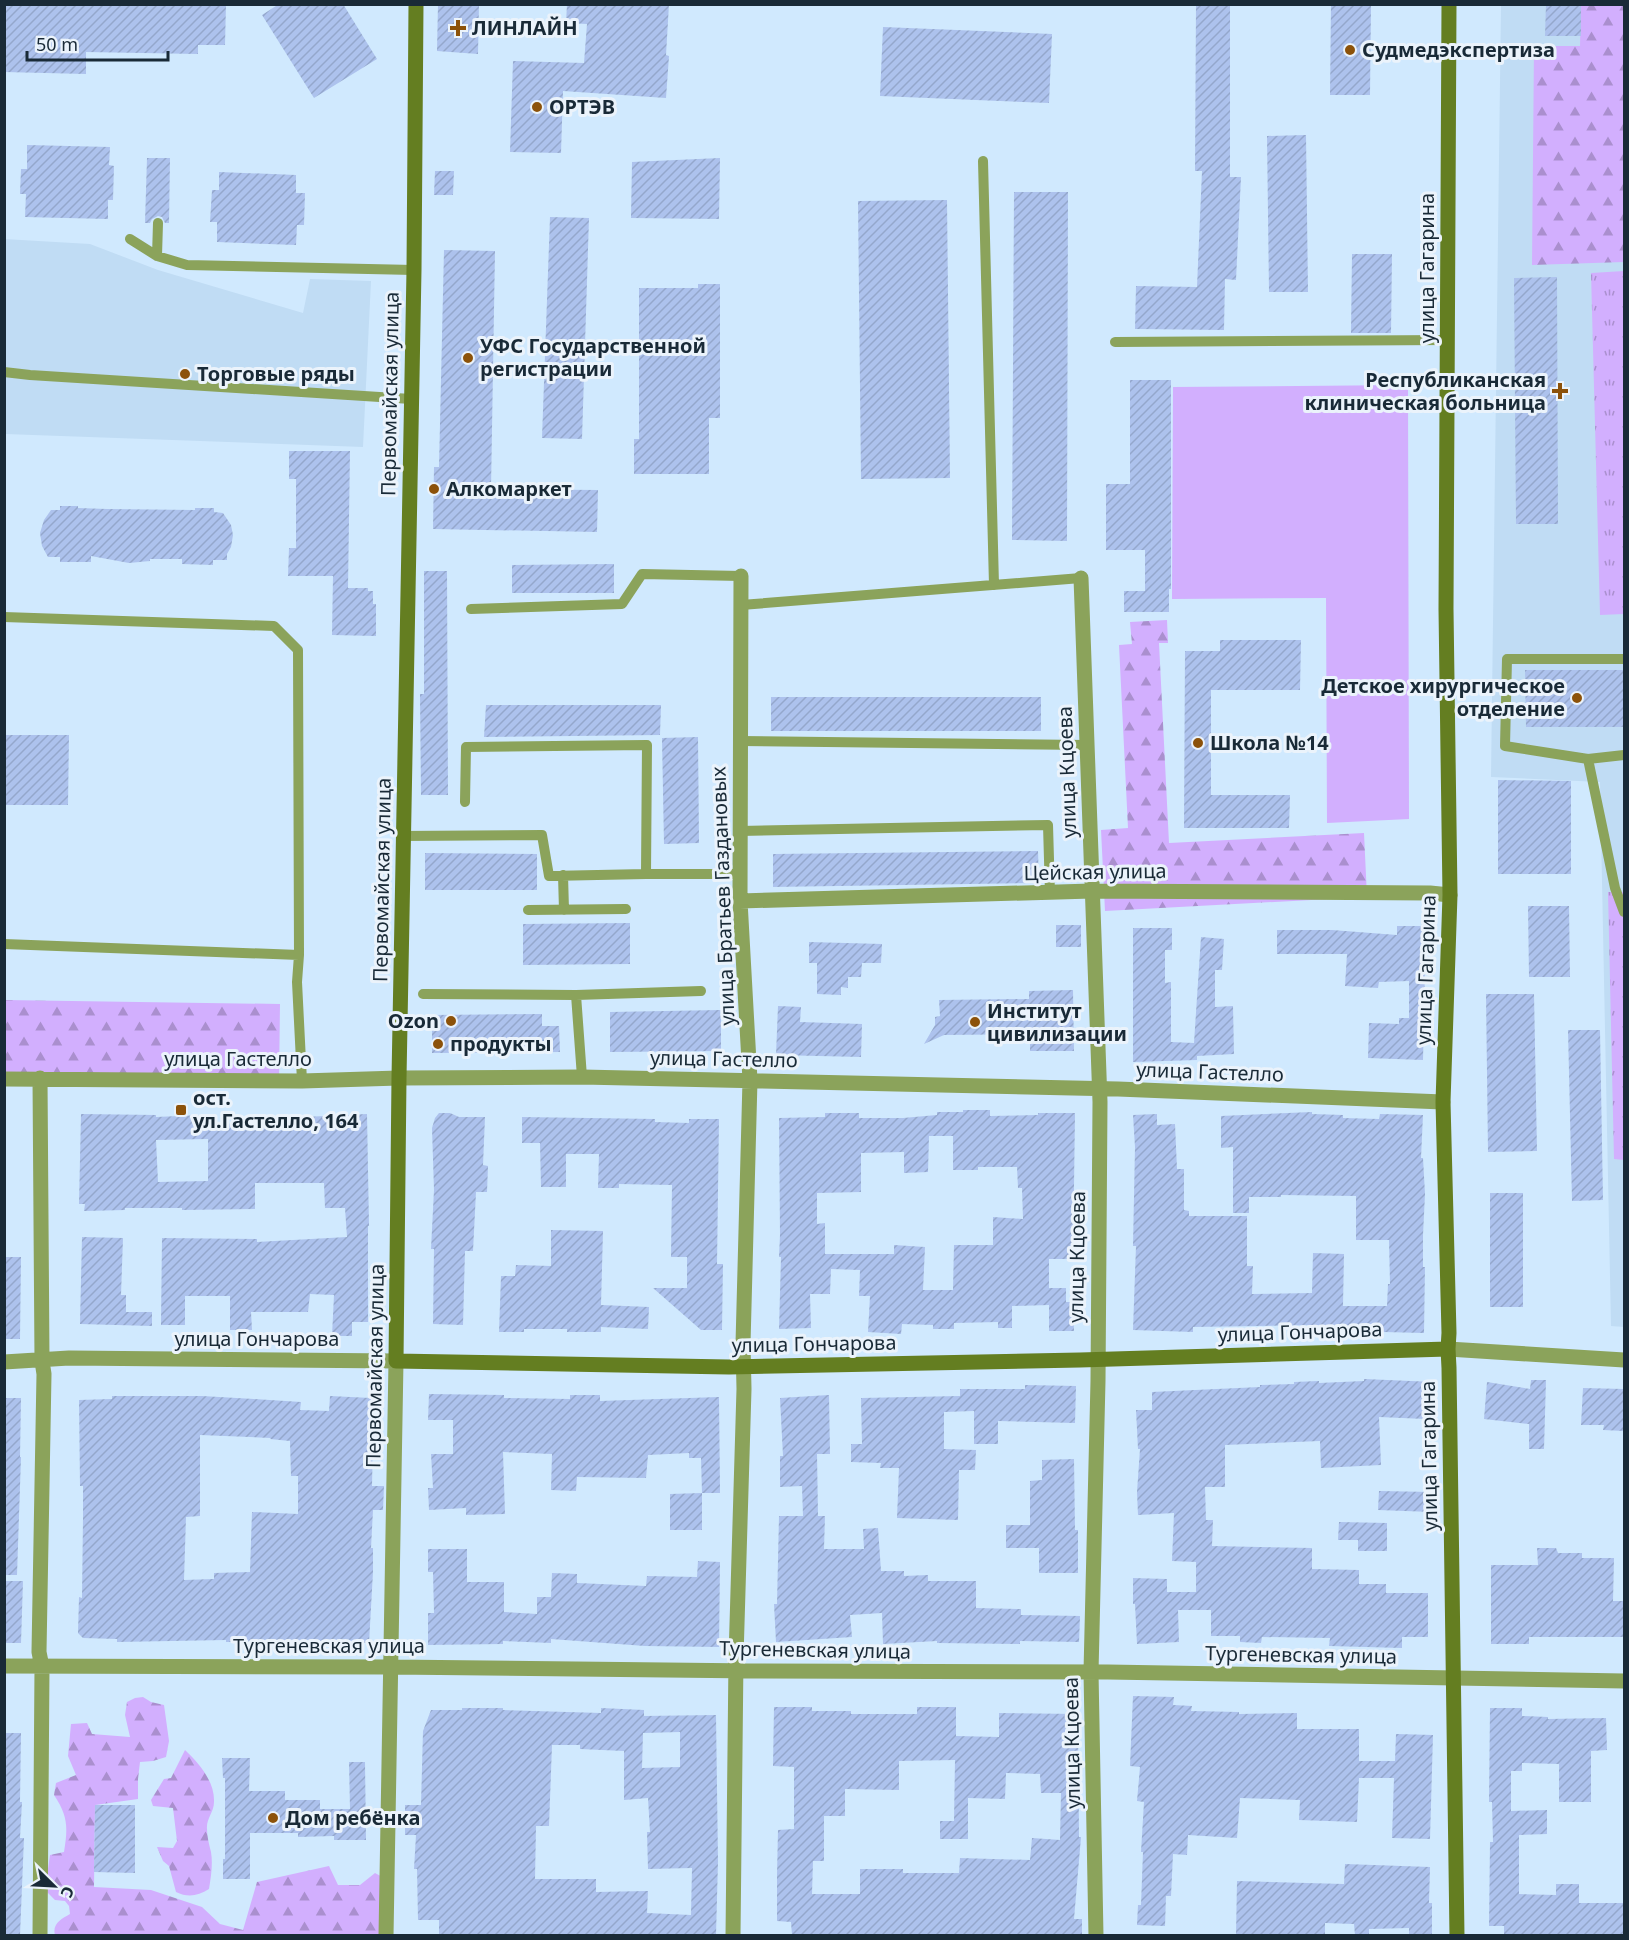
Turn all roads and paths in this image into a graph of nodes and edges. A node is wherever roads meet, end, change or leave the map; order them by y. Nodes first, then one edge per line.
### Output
1 (416, 4) edge
2 (1449, 4) edge
3 (983, 161) dead end
4 (158, 223) dead end
5 (130, 239) dead end
6 (157, 256) junction
7 (414, 270) junction
8 (1448, 340) junction
9 (1115, 342) dead end
10 (4, 372) edge
11 (411, 399) junction
12 (741, 576) joint
13 (1081, 578) joint
14 (994, 585) junction
15 (741, 605) junction
16 (471, 609) dead end
17 (4, 617) edge
18 (1624, 659) edge
19 (740, 741) junction
20 (1087, 745) junction
21 (1624, 755) edge
22 (1588, 759) junction
23 (465, 802) dead end
24 (740, 831) junction
25 (404, 836) junction
26 (646, 874) junction
27 (740, 874) junction
28 (563, 875) junction
29 (1092, 891) junction
30 (1050, 894) junction
31 (1450, 895) junction
32 (740, 901) junction
33 (626, 909) dead end
34 (528, 910) dead end
35 (564, 910) junction
36 (1624, 912) edge
37 (4, 944) edge
38 (299, 955) junction
39 (702, 991) dead end
40 (423, 994) dead end
41 (576, 995) junction
42 (582, 1077) junction
43 (40, 1078) junction
44 (399, 1078) junction
45 (4, 1079) edge
46 (750, 1080) junction
47 (302, 1082) junction
48 (1100, 1089) junction
49 (1443, 1102) junction
50 (1448, 1349) junction
51 (1097, 1359) junction
52 (1624, 1360) edge
53 (42, 1361) junction
54 (396, 1361) junction
55 (4, 1362) edge
56 (744, 1366) junction
57 (4, 1666) edge
58 (42, 1666) junction
59 (392, 1666) junction
60 (736, 1671) junction
61 (1091, 1672) junction
62 (1454, 1678) junction
63 (1624, 1681) edge
64 (40, 1935) edge
65 (386, 1935) edge
66 (733, 1935) edge
67 (1096, 1935) edge
68 (1457, 1935) edge

1 - 7 street, Первомайская улица
2 - 8 street, улица Гагарина
3 - 14 lane
4 - 6 lane
5 - 6 lane
6 - 7 lane
7 - 11 street, Первомайская улица
8 - 9 lane
8 - 31 street, улица Гагарина
10 - 11 lane
11 - 25 street, Первомайская улица
12 - 15 street, улица Братьев Газдановых
12 - 16 lane
13 - 14 lane
13 - 20 street, улица Кцоева
14 - 15 lane
15 - 19 street, улица Братьев Газдановых
17 - 38 lane
18 - 22 lane
19 - 20 lane
19 - 24 street, улица Братьев Газдановых
20 - 29 street, улица Кцоева
21 - 22 lane
22 - 36 lane
23 - 26 lane
24 - 27 street, улица Братьев Газдановых
24 - 30 lane
25 - 28 lane
25 - 44 street, Первомайская улица
26 - 27 lane
26 - 28 lane
27 - 32 street, улица Братьев Газдановых
28 - 35 lane
29 - 30 street, Цейская улица
29 - 31 street, Цейская улица
29 - 48 street, улица Кцоева
30 - 32 street, Цейская улица
31 - 49 street, улица Гагарина
32 - 46 street, улица Братьев Газдановых
33 - 35 lane
34 - 35 lane
37 - 38 lane
38 - 47 lane
39 - 41 lane
40 - 41 lane
41 - 42 lane
42 - 44 street, улица Гастелло
42 - 46 street, улица Гастелло
43 - 45 street, улица Гастелло
43 - 47 street, улица Гастелло
43 - 53 street
44 - 47 street, улица Гастелло
44 - 54 street, Первомайская улица
46 - 48 street, улица Гастелло
46 - 56 street, улица Братьев Газдановых
48 - 49 street, улица Гастелло
48 - 51 street, улица Кцоева
49 - 50 street, улица Гагарина
50 - 51 street, улица Гончарова
50 - 52 street, улица Гончарова
50 - 62 street, улица Гагарина
51 - 56 street, улица Гончарова
51 - 61 street, улица Кцоева
53 - 54 street, улица Гончарова
53 - 55 street, улица Гончарова
53 - 58 street
54 - 56 street, улица Гончарова
54 - 59 street, Первомайская улица
56 - 60 street, улица Братьев Газдановых
57 - 58 street, Тургеневская улица
58 - 59 street, Тургеневская улица
58 - 64 street
59 - 60 street, Тургеневская улица
59 - 65 street, Первомайская улица
60 - 61 street, Тургеневская улица
60 - 66 street, улица Братьев Газдановых
61 - 62 street, Тургеневская улица
61 - 67 street, улица Кцоева
62 - 63 street, Тургеневская улица
62 - 68 street, улица Гагарина

